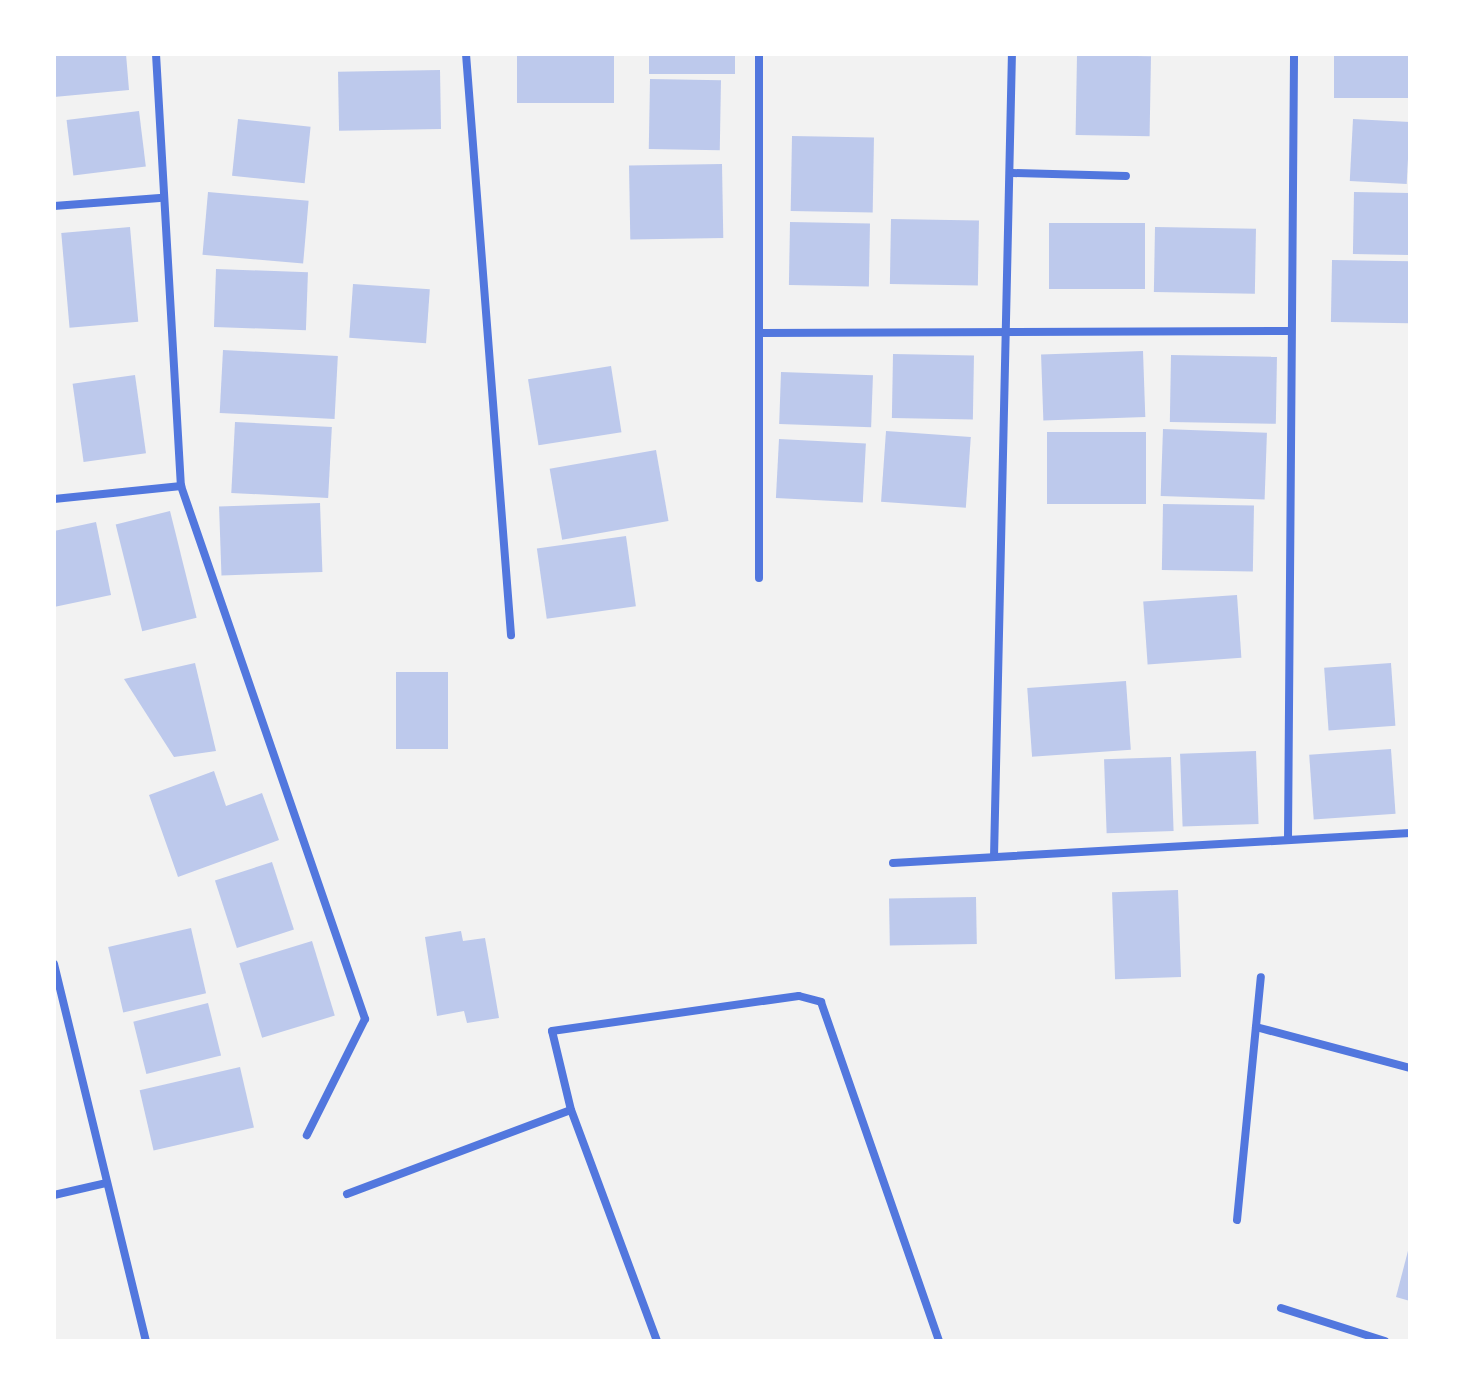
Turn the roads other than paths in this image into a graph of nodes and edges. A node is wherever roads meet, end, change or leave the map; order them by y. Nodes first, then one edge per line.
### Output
1 (156, 54) edge
2 (466, 54) edge
3 (759, 54) edge
4 (1012, 54) edge
5 (1294, 54) edge
6 (1013, 173) junction
7 (1126, 176) dead end
8 (160, 198) junction
9 (54, 206) edge
10 (1290, 331) junction
11 (759, 333) junction
12 (1005, 335) junction
13 (181, 486) junction
14 (54, 499) edge
15 (759, 578) dead end
16 (511, 635) dead end
17 (1410, 833) edge
18 (1288, 839) junction
19 (994, 857) junction
20 (893, 863) dead end
21 (54, 964) edge
22 (1261, 977) dead end
23 (1256, 1027) junction
24 (1410, 1068) edge
25 (571, 1110) junction
26 (307, 1135) dead end
27 (106, 1183) junction
28 (347, 1194) dead end
29 (54, 1195) edge
30 (1237, 1220) dead end
31 (1281, 1308) dead end
32 (1354, 1336) edge
33 (146, 1341) edge
34 (657, 1341) edge
35 (939, 1341) edge
36 (1385, 1341) edge

1 - 8 street
2 - 16 street
3 - 11 street
4 - 6 street
5 - 10 street
6 - 7 street
6 - 12 street
8 - 9 street
8 - 13 street
10 - 12 street
10 - 18 street
11 - 12 street
11 - 15 street
12 - 19 street
13 - 14 street
13 - 26 street
17 - 18 street
18 - 19 street
19 - 20 street
21 - 27 street
22 - 23 street
23 - 24 street
23 - 30 street
25 - 28 street
25 - 34 street
25 - 35 street
27 - 29 street
27 - 33 street
31 - 32 street
32 - 36 street

